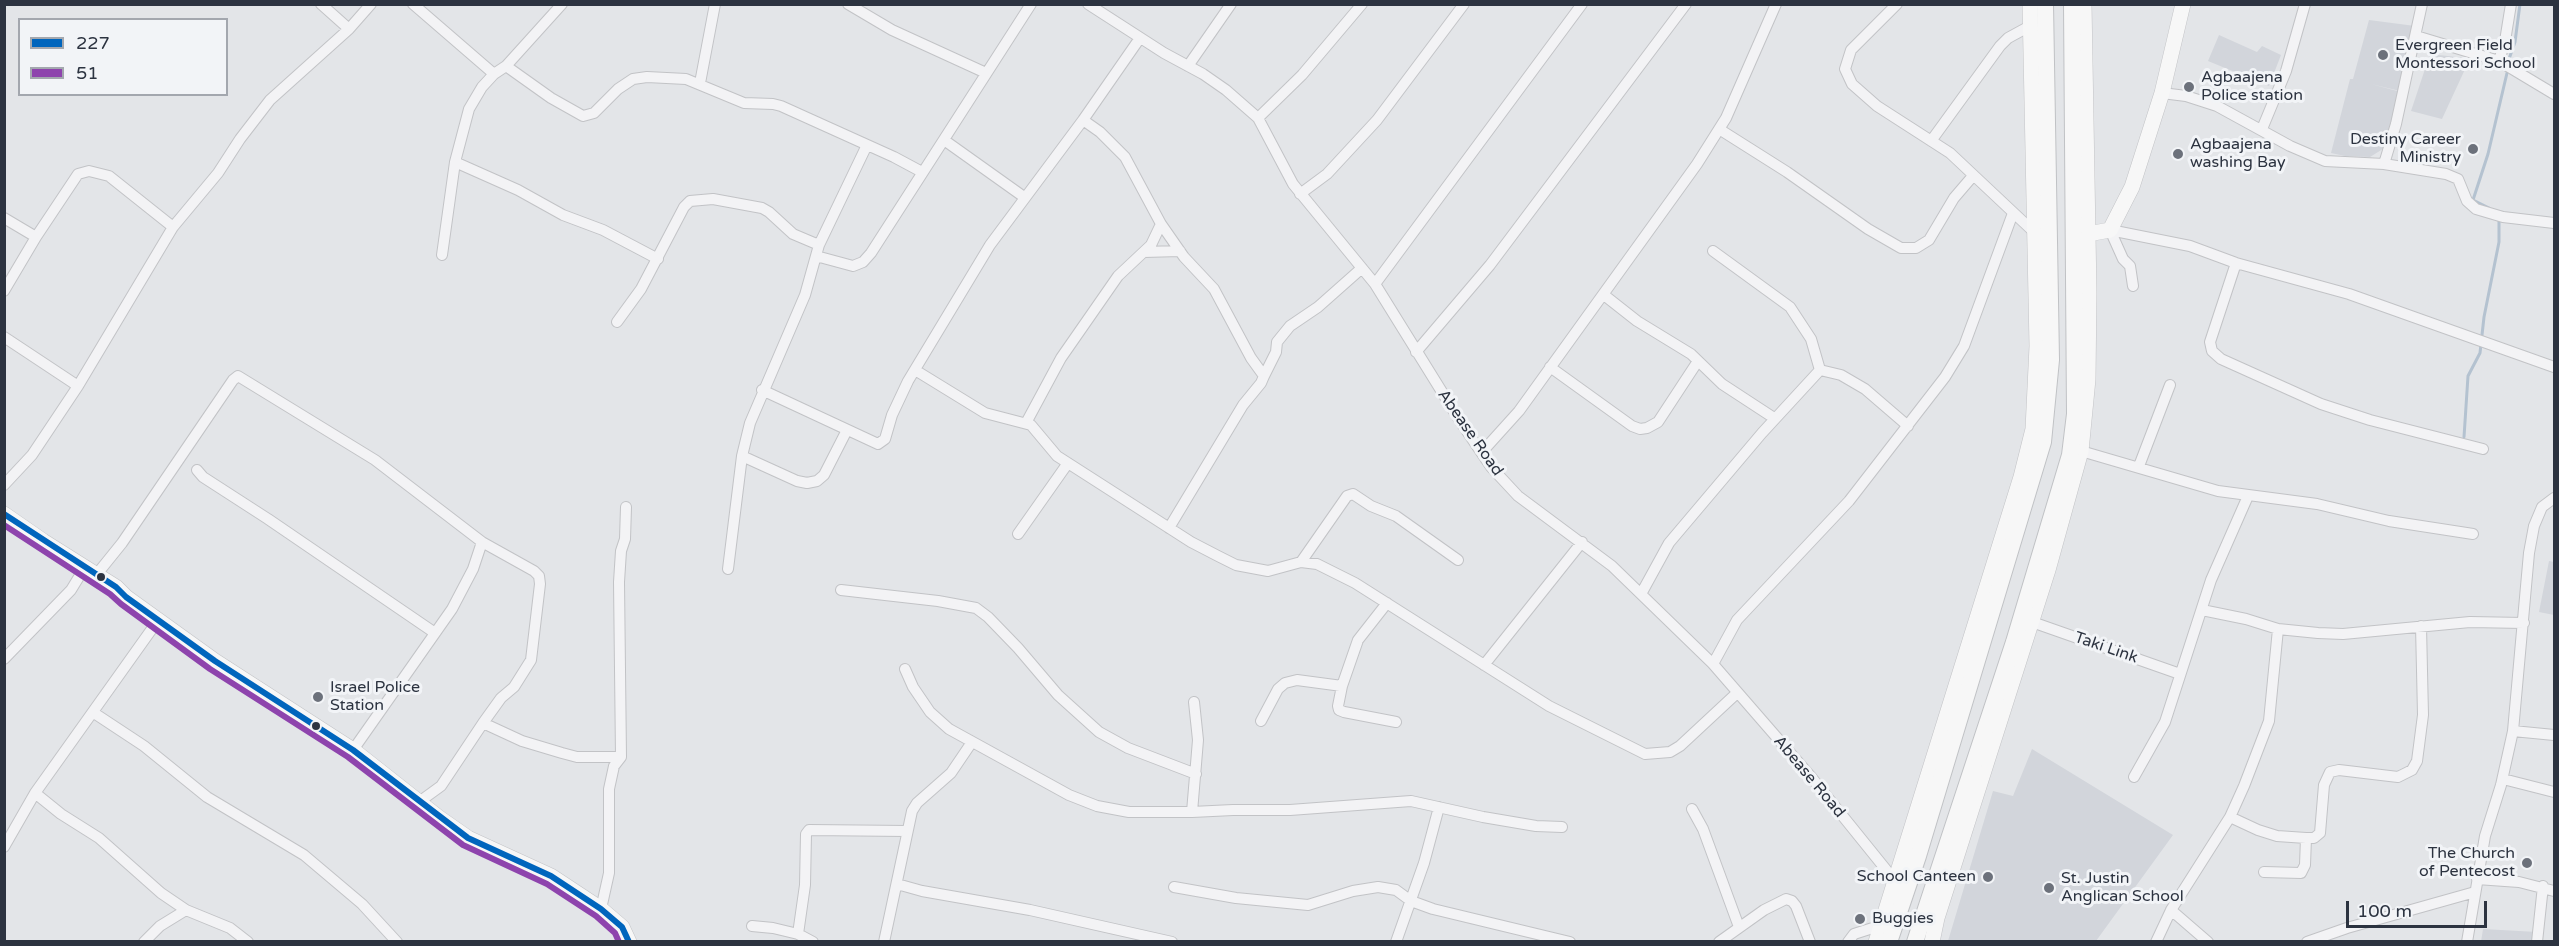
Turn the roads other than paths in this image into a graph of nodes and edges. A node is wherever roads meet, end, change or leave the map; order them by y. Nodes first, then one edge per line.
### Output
1 (321, 4) edge
2 (371, 4) edge
3 (413, 4) edge
4 (562, 4) edge
5 (715, 4) edge
6 (848, 4) edge
7 (1031, 4) edge
8 (1088, 4) edge
9 (1231, 4) edge
10 (1362, 4) edge
11 (1464, 4) edge
12 (1582, 4) edge
13 (1686, 4) edge
14 (1776, 4) edge
15 (1897, 4) edge
16 (2030, 4) edge
17 (2045, 4) edge
18 (2072, 4) edge
19 (2084, 4) edge
20 (2183, 4) edge
21 (2305, 4) edge
22 (2422, 4) edge
23 (2511, 4) edge
24 (2030, 26) junction
25 (349, 29) junction
26 (2416, 36) junction
27 (1140, 38) junction
28 (2499, 62) junction
29 (506, 66) junction
30 (1188, 66) junction
31 (986, 73) junction
32 (494, 74) junction
33 (700, 83) junction
34 (2162, 93) junction
35 (2048, 94) junction
36 (2074, 94) junction
37 (2554, 94) edge
38 (1258, 118) junction
39 (1083, 120) junction
40 (1719, 129) junction
41 (2262, 129) junction
42 (944, 140) junction
43 (1931, 141) junction
44 (867, 145) junction
45 (455, 162) junction
46 (2384, 164) junction
47 (922, 172) junction
48 (1972, 177) junction
49 (2041, 190) junction
50 (1300, 194) junction
51 (1024, 197) junction
52 (2013, 213) junction
53 (4, 218) edge
54 (2554, 223) edge
55 (1161, 224) junction
56 (173, 227) junction
57 (2110, 230) junction
58 (2034, 232) junction
59 (2088, 234) junction
60 (36, 237) junction
61 (818, 250) junction
62 (1180, 251) junction
63 (1713, 251) dead end
64 (1144, 252) junction
65 (442, 255) dead end
66 (658, 259) junction
67 (2236, 263) junction
68 (1362, 268) junction
69 (1375, 284) junction
70 (2133, 286) dead end
71 (4, 291) edge
72 (1604, 295) junction
73 (617, 322) dead end
74 (4, 337) edge
75 (1416, 352) junction
76 (1698, 361) junction
77 (1550, 367) junction
78 (2554, 367) edge
79 (915, 370) junction
80 (1820, 370) junction
81 (1264, 376) junction
82 (2170, 385) dead end
83 (78, 386) junction
84 (762, 390) junction
85 (1774, 418) junction
86 (1026, 423) junction
87 (1908, 426) junction
88 (847, 430) junction
89 (2483, 449) dead end
90 (2082, 451) junction
91 (1482, 452) junction
92 (742, 456) junction
93 (1068, 464) junction
94 (2139, 466) junction
95 (197, 470) dead end
96 (4, 485) edge
97 (2248, 496) junction
98 (2554, 498) edge
99 (626, 507) dead end
100 (4, 514) edge
101 (1169, 528) junction
102 (2053, 529) junction
103 (1018, 534) dead end
104 (2473, 534) dead end
105 (482, 542) junction
106 (1582, 542) junction
107 (1458, 560) dead end
108 (1301, 562) junction
109 (728, 569) dead end
110 (91, 571) junction
111 (841, 590) dead end
112 (1641, 594) junction
113 (1387, 603) junction
114 (2202, 610) junction
115 (159, 619) junction
116 (2032, 622) junction
117 (2523, 623) junction
118 (2421, 626) junction
119 (2278, 629) junction
120 (435, 633) junction
121 (4, 659) edge
122 (1713, 664) junction
123 (1484, 665) junction
124 (905, 669) dead end
125 (2180, 674) junction
126 (1342, 686) junction
127 (1737, 693) junction
128 (1194, 702) dead end
129 (94, 713) junction
130 (1261, 721) dead end
131 (1396, 722) dead end
132 (483, 723) junction
133 (2513, 731) junction
134 (2554, 735) edge
135 (972, 742) junction
136 (353, 750) junction
137 (621, 757) junction
138 (1196, 774) junction
139 (2134, 777) dead end
140 (2503, 779) junction
141 (2554, 792) edge
142 (35, 793) junction
143 (419, 802) junction
144 (1439, 807) junction
145 (1692, 809) dead end
146 (1192, 812) junction
147 (2230, 817) junction
148 (1562, 827) dead end
149 (908, 831) junction
150 (2306, 838) junction
151 (4, 847) edge
152 (2264, 872) dead end
153 (2477, 879) junction
154 (1896, 882) junction
155 (897, 884) junction
156 (2543, 886) junction
157 (1174, 887) dead end
158 (2554, 891) edge
159 (2475, 892) junction
160 (1411, 901) junction
161 (601, 909) junction
162 (186, 910) junction
163 (2171, 910) junction
164 (1882, 925) junction
165 (752, 926) dead end
166 (1739, 927) junction
167 (798, 934) junction
168 (1932, 941) edge
169 (144, 942) edge
170 (248, 942) edge
171 (397, 942) edge
172 (629, 942) edge
173 (813, 942) edge
174 (884, 942) edge
175 (1172, 942) edge
176 (1396, 942) edge
177 (1570, 942) edge
178 (1719, 942) edge
179 (1810, 942) edge
180 (1848, 942) edge
181 (1876, 942) edge
182 (1889, 942) edge
183 (1915, 942) edge
184 (2156, 942) edge
185 (2208, 942) edge
186 (2307, 942) edge
187 (2467, 942) edge
188 (2537, 942) edge

1 - 25 street
2 - 25 street
3 - 32 street
4 - 29 street
5 - 33 street
6 - 31 street
7 - 31 street
8 - 27 street, Abease Road
9 - 30 street
10 - 38 street
11 - 50 street
12 - 69 street
13 - 75 street
14 - 40 street
15 - 43 street
16 - 24 street
17 - 35 main road
18 - 36 main road
19 - 59 street
20 - 34 street
21 - 41 street
22 - 26 street
23 - 28 street
24 - 43 street
24 - 49 street
25 - 56 street
26 - 28 street
26 - 46 street
27 - 30 street, Abease Road
27 - 39 street
28 - 37 street
29 - 32 street
29 - 33 street
30 - 38 street, Abease Road
31 - 42 street
32 - 45 street
33 - 44 street
34 - 41 street
34 - 57 street
35 - 36 main road
35 - 49 main road
36 - 102 main road
38 - 50 street, Abease Road
39 - 51 street
39 - 55 street
40 - 48 street
40 - 72 street
41 - 46 street
42 - 47 street
42 - 51 street
43 - 48 street
44 - 47 street
44 - 61 street
45 - 65 street
45 - 66 street
46 - 54 street
47 - 61 street
48 - 52 street
49 - 58 street
49 - 182 main road
50 - 68 street, Abease Road
51 - 79 street
52 - 58 street
52 - 87 street
53 - 60 street
55 - 62 street
55 - 64 street
56 - 60 street
56 - 83 street
57 - 59 street
57 - 67 street
57 - 70 street
58 - 154 street
59 - 90 street
60 - 71 street
61 - 66 street
61 - 84 street
62 - 64 street
62 - 81 street
63 - 80 street
64 - 86 street
66 - 73 street
67 - 78 street
67 - 89 street
68 - 69 street, Abease Road
68 - 81 street
69 - 75 street, Abease Road
72 - 76 street
72 - 77 street
74 - 83 street
75 - 91 street, Abease Road
76 - 77 street
76 - 85 street
77 - 91 street
79 - 86 street
79 - 88 street
80 - 85 street
80 - 87 street
81 - 101 street
82 - 94 street
83 - 96 street
84 - 88 street
84 - 92 street
85 - 112 street
86 - 93 street
87 - 122 street
88 - 92 street
90 - 94 street
90 - 102 street
91 - 106 street, Abease Road
92 - 109 street
93 - 101 street
93 - 103 street
94 - 97 street
95 - 120 street
97 - 104 street
97 - 114 street
98 - 117 street
99 - 137 street
100 - 110 street
101 - 108 street
102 - 116 street
102 - 183 main road
105 - 110 street
105 - 120 street
105 - 132 street
106 - 112 street, Abease Road
106 - 123 street
107 - 108 street
108 - 113 street
110 - 115 street
110 - 121 street
111 - 138 street
112 - 122 street, Abease Road
113 - 123 street
113 - 126 street
114 - 119 street
114 - 125 street
115 - 129 street
115 - 136 street
116 - 125 street, Taki Link
116 - 168 street
117 - 118 street
117 - 133 street
118 - 119 street
118 - 150 street
119 - 147 street
120 - 136 street
122 - 127 street, Abease Road
123 - 127 street
124 - 135 street
125 - 139 street
126 - 130 street
126 - 131 street
127 - 154 street, Abease Road
128 - 138 street
129 - 142 street
129 - 171 street
132 - 137 street
132 - 143 street
133 - 134 street
133 - 140 street
135 - 146 street
135 - 149 street
136 - 143 street
137 - 161 street
138 - 146 street
140 - 141 street
140 - 153 street
142 - 151 street
142 - 162 street
143 - 161 street
144 - 146 street
144 - 148 street
144 - 160 street
145 - 166 street
147 - 150 street
147 - 163 street
149 - 155 street
149 - 167 street
150 - 152 street
153 - 156 street
153 - 159 street
154 - 164 street
155 - 174 street
155 - 175 street
156 - 158 street
156 - 188 street
157 - 160 street
159 - 186 street
159 - 187 street
160 - 176 street
160 - 177 street
161 - 172 street
162 - 169 street
162 - 170 street
163 - 184 street
163 - 185 street
164 - 180 street
164 - 181 street
165 - 167 street
166 - 178 street
166 - 179 street
167 - 173 street

